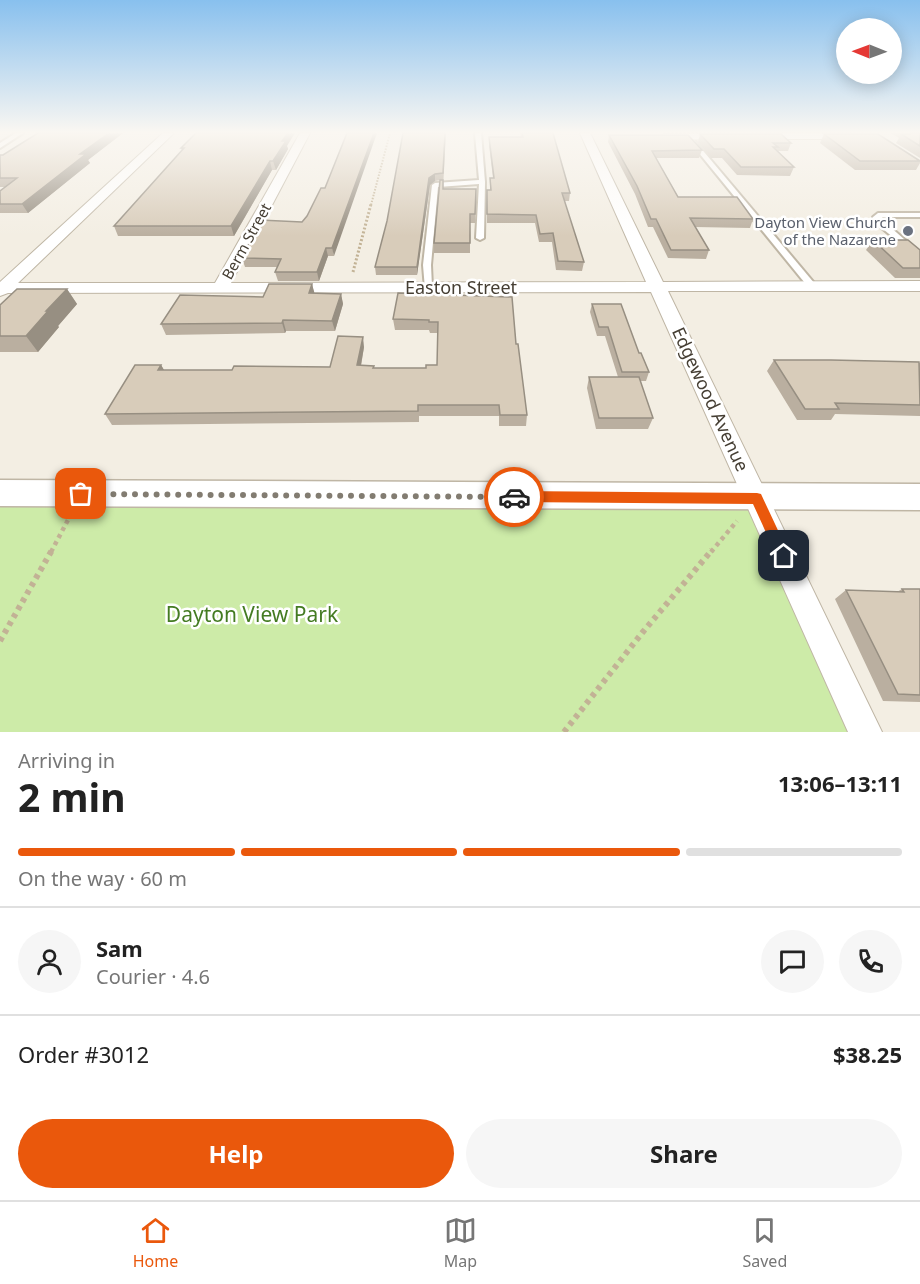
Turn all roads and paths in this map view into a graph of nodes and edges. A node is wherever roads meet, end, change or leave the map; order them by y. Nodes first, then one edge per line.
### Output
1 (132, 167) edge
2 (286, 167) edge
3 (381, 167) edge
4 (481, 167) edge
5 (603, 167) edge
6 (714, 167) edge
7 (482, 183) junction
8 (920, 215) edge
9 (480, 238) dead end
10 (920, 257) edge
11 (657, 286) junction
12 (812, 286) junction
13 (920, 286) edge
14 (221, 287) junction
15 (349, 287) junction
16 (428, 287) junction
17 (2, 289) edge
18 (0, 493) edge
19 (81, 494) junction
20 (920, 496) edge
21 (757, 498) junction
22 (0, 641) edge
23 (564, 732) edge
24 (865, 732) edge

1 - 17 street
2 - 14 street, Berm Street
3 - 15 path
4 - 7 lane
5 - 11 street, Edgewood Avenue
6 - 12 lane
7 - 9 lane
7 - 16 lane
8 - 10 lane
11 - 12 street, Easton Street
11 - 16 street, Easton Street
11 - 21 street, Edgewood Avenue
12 - 13 street, Easton Street
14 - 15 street, Easton Street
14 - 17 street, Easton Street
15 - 16 street, Easton Street
18 - 19 street
19 - 21 street
19 - 22 path
20 - 21 street
21 - 23 path
21 - 24 street, Edgewood Avenue

